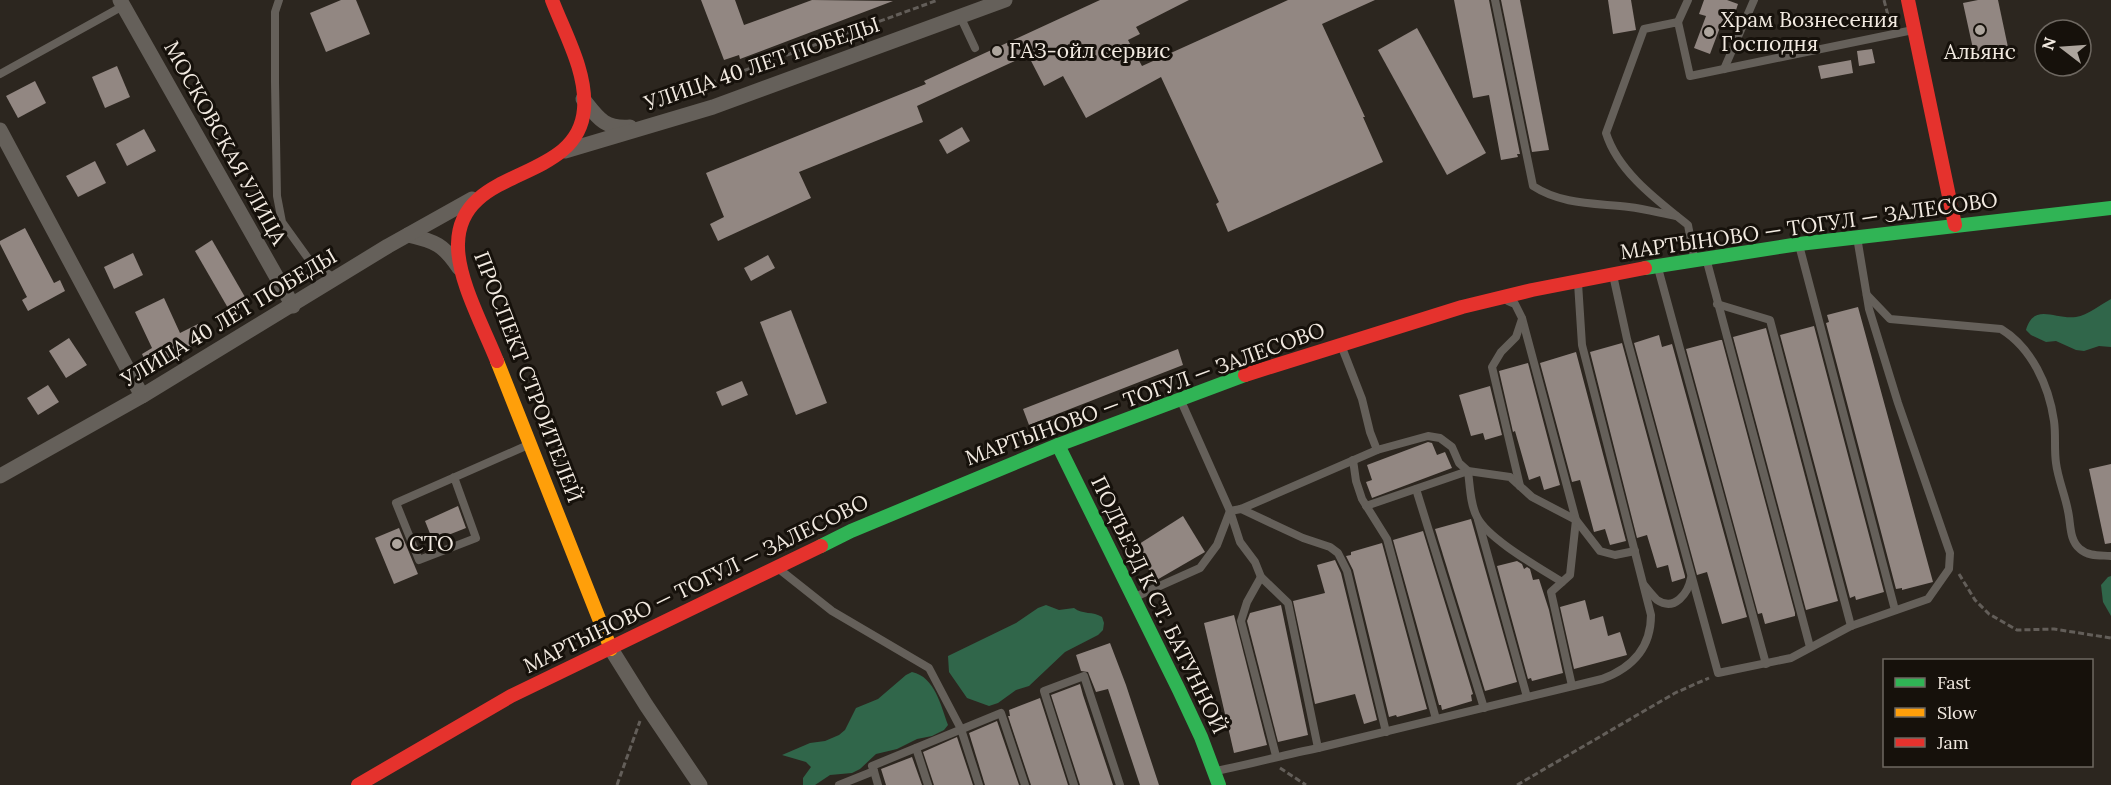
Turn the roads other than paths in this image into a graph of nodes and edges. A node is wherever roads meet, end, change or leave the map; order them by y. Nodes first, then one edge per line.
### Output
1 (279, 0) edge
2 (552, 0) edge
3 (1005, 0) edge
4 (1495, 0) edge
5 (1688, 0) edge
6 (1754, 0) edge
7 (1908, 0) edge
8 (122, 3) edge
9 (960, 16) junction
10 (1678, 22) junction
11 (1914, 30) junction
12 (975, 48) dead end
13 (1724, 69) junction
14 (0, 74) edge
15 (584, 99) junction
16 (648, 126) junction
17 (0, 130) edge
18 (565, 151) junction
19 (480, 195) junction
20 (2111, 208) edge
21 (1677, 216) junction
22 (1955, 225) junction
23 (408, 235) junction
24 (1857, 237) junction
25 (1799, 244) junction
26 (1700, 258) junction
27 (1658, 266) junction
28 (461, 271) junction
29 (1613, 274) junction
30 (335, 279) junction
31 (1578, 281) junction
32 (1866, 294) junction
33 (1502, 298) junction
34 (1717, 304) junction
35 (293, 306) junction
36 (1522, 318) junction
37 (1340, 344) junction
38 (142, 396) junction
39 (1179, 399) junction
40 (529, 444) junction
41 (1058, 445) junction
42 (1377, 450) junction
43 (1353, 460) junction
44 (1468, 471) junction
45 (0, 476) edge
46 (454, 477) junction
47 (1520, 486) junction
48 (1416, 489) junction
49 (1366, 506) junction
50 (1241, 509) junction
51 (1230, 511) junction
52 (1477, 519) junction
53 (1576, 520) junction
54 (1635, 551) junction
55 (2111, 556) edge
56 (777, 568) junction
57 (1692, 576) junction
58 (1261, 577) junction
59 (1562, 582) junction
60 (1643, 584) junction
61 (1133, 598) junction
62 (1895, 610) junction
63 (1851, 626) junction
64 (1810, 647) junction
65 (611, 649) junction
66 (1766, 664) junction
67 (1572, 686) junction
68 (1527, 697) junction
69 (1484, 708) junction
70 (1436, 719) junction
71 (961, 729) junction
72 (1386, 732) junction
73 (916, 748) junction
74 (1318, 748) junction
75 (1276, 756) junction
76 (874, 771) junction
77 (1217, 778) edge
78 (358, 785) edge
79 (700, 785) edge
80 (839, 785) edge
81 (878, 785) edge
82 (928, 785) edge
83 (979, 785) edge
84 (1025, 785) edge
85 (1074, 785) edge
86 (1120, 785) edge

1 - 30 lane
2 - 15 street, ПРОСПЕКТ СТРОИТЕЛЕЙ
3 - 9 street, УЛИЦА 40 ЛЕТ ПОБЕДЫ
4 - 21 lane
5 - 10 lane
6 - 13 lane
7 - 11 street
8 - 14 lane
8 - 35 street, МОСКОВСКАЯ УЛИЦА
9 - 12 lane
9 - 16 street, УЛИЦА 40 ЛЕТ ПОБЕДЫ
10 - 13 lane
10 - 21 lane
11 - 13 lane
11 - 22 street
15 - 16 street
15 - 18 street, ПРОСПЕКТ СТРОИТЕЛЕЙ
16 - 18 street, УЛИЦА 40 ЛЕТ ПОБЕДЫ
17 - 38 street
18 - 19 street, ПРОСПЕКТ СТРОИТЕЛЕЙ
19 - 23 street, УЛИЦА 40 ЛЕТ ПОБЕДЫ
19 - 28 street, ПРОСПЕКТ СТРОИТЕЛЕЙ
20 - 22 street, МАРТЫНОВО — ТОГУЛ — ЗАЛЕСОВО
21 - 26 lane
22 - 24 street, МАРТЫНОВО — ТОГУЛ — ЗАЛЕСОВО
23 - 28 street
23 - 30 street, УЛИЦА 40 ЛЕТ ПОБЕДЫ
24 - 25 street, МАРТЫНОВО — ТОГУЛ — ЗАЛЕСОВО
24 - 32 lane
25 - 26 street, МАРТЫНОВО — ТОГУЛ — ЗАЛЕСОВО
25 - 62 lane
26 - 27 street, МАРТЫНОВО — ТОГУЛ — ЗАЛЕСОВО
26 - 34 lane
27 - 29 street, МАРТЫНОВО — ТОГУЛ — ЗАЛЕСОВО
27 - 66 lane
28 - 40 street, ПРОСПЕКТ СТРОИТЕЛЕЙ
29 - 31 street, МАРТЫНОВО — ТОГУЛ — ЗАЛЕСОВО
29 - 57 lane
30 - 35 street, УЛИЦА 40 ЛЕТ ПОБЕДЫ
31 - 33 street, МАРТЫНОВО — ТОГУЛ — ЗАЛЕСОВО
31 - 54 lane
32 - 55 lane
32 - 62 lane
33 - 36 lane
33 - 37 street, МАРТЫНОВО — ТОГУЛ — ЗАЛЕСОВО
34 - 63 lane
34 - 64 lane
35 - 38 street, УЛИЦА 40 ЛЕТ ПОБЕДЫ
36 - 47 lane
36 - 53 lane
37 - 39 street, МАРТЫНОВО — ТОГУЛ — ЗАЛЕСОВО
37 - 42 lane
38 - 45 street, УЛИЦА 40 ЛЕТ ПОБЕДЫ
39 - 41 street, МАРТЫНОВО — ТОГУЛ — ЗАЛЕСОВО
39 - 51 lane
40 - 46 lane
40 - 65 street, ПРОСПЕКТ СТРОИТЕЛЕЙ
41 - 56 street, МАРТЫНОВО — ТОГУЛ — ЗАЛЕСОВО
41 - 61 street, ПОДЪЕЗД К СТ. БАТУННОЙ
42 - 43 lane
42 - 44 lane
43 - 49 lane
43 - 50 lane
44 - 47 lane
44 - 48 lane
44 - 52 lane
46 - 46 lane
47 - 53 lane
48 - 49 lane
48 - 69 lane
49 - 70 lane
50 - 51 lane
50 - 72 lane
51 - 58 lane
51 - 61 lane
52 - 59 lane
52 - 68 lane
53 - 54 lane
53 - 59 lane
54 - 60 lane
56 - 65 street, МАРТЫНОВО — ТОГУЛ — ЗАЛЕСОВО
56 - 71 lane
57 - 60 lane
57 - 66 lane
58 - 74 lane
58 - 75 lane
59 - 67 lane
60 - 67 lane
61 - 77 street, ПОДЪЕЗД К СТ. БАТУННОЙ
62 - 63 lane
63 - 64 lane
64 - 66 lane
65 - 78 street, МАРТЫНОВО — ТОГУЛ — ЗАЛЕСОВО
65 - 79 street
67 - 68 lane
68 - 69 lane
69 - 70 lane
70 - 72 lane
71 - 73 lane
71 - 83 lane
71 - 84 lane
72 - 74 lane
73 - 76 lane
73 - 82 lane
74 - 75 lane
75 - 77 lane
76 - 80 lane
76 - 81 lane
85 - 86 lane

